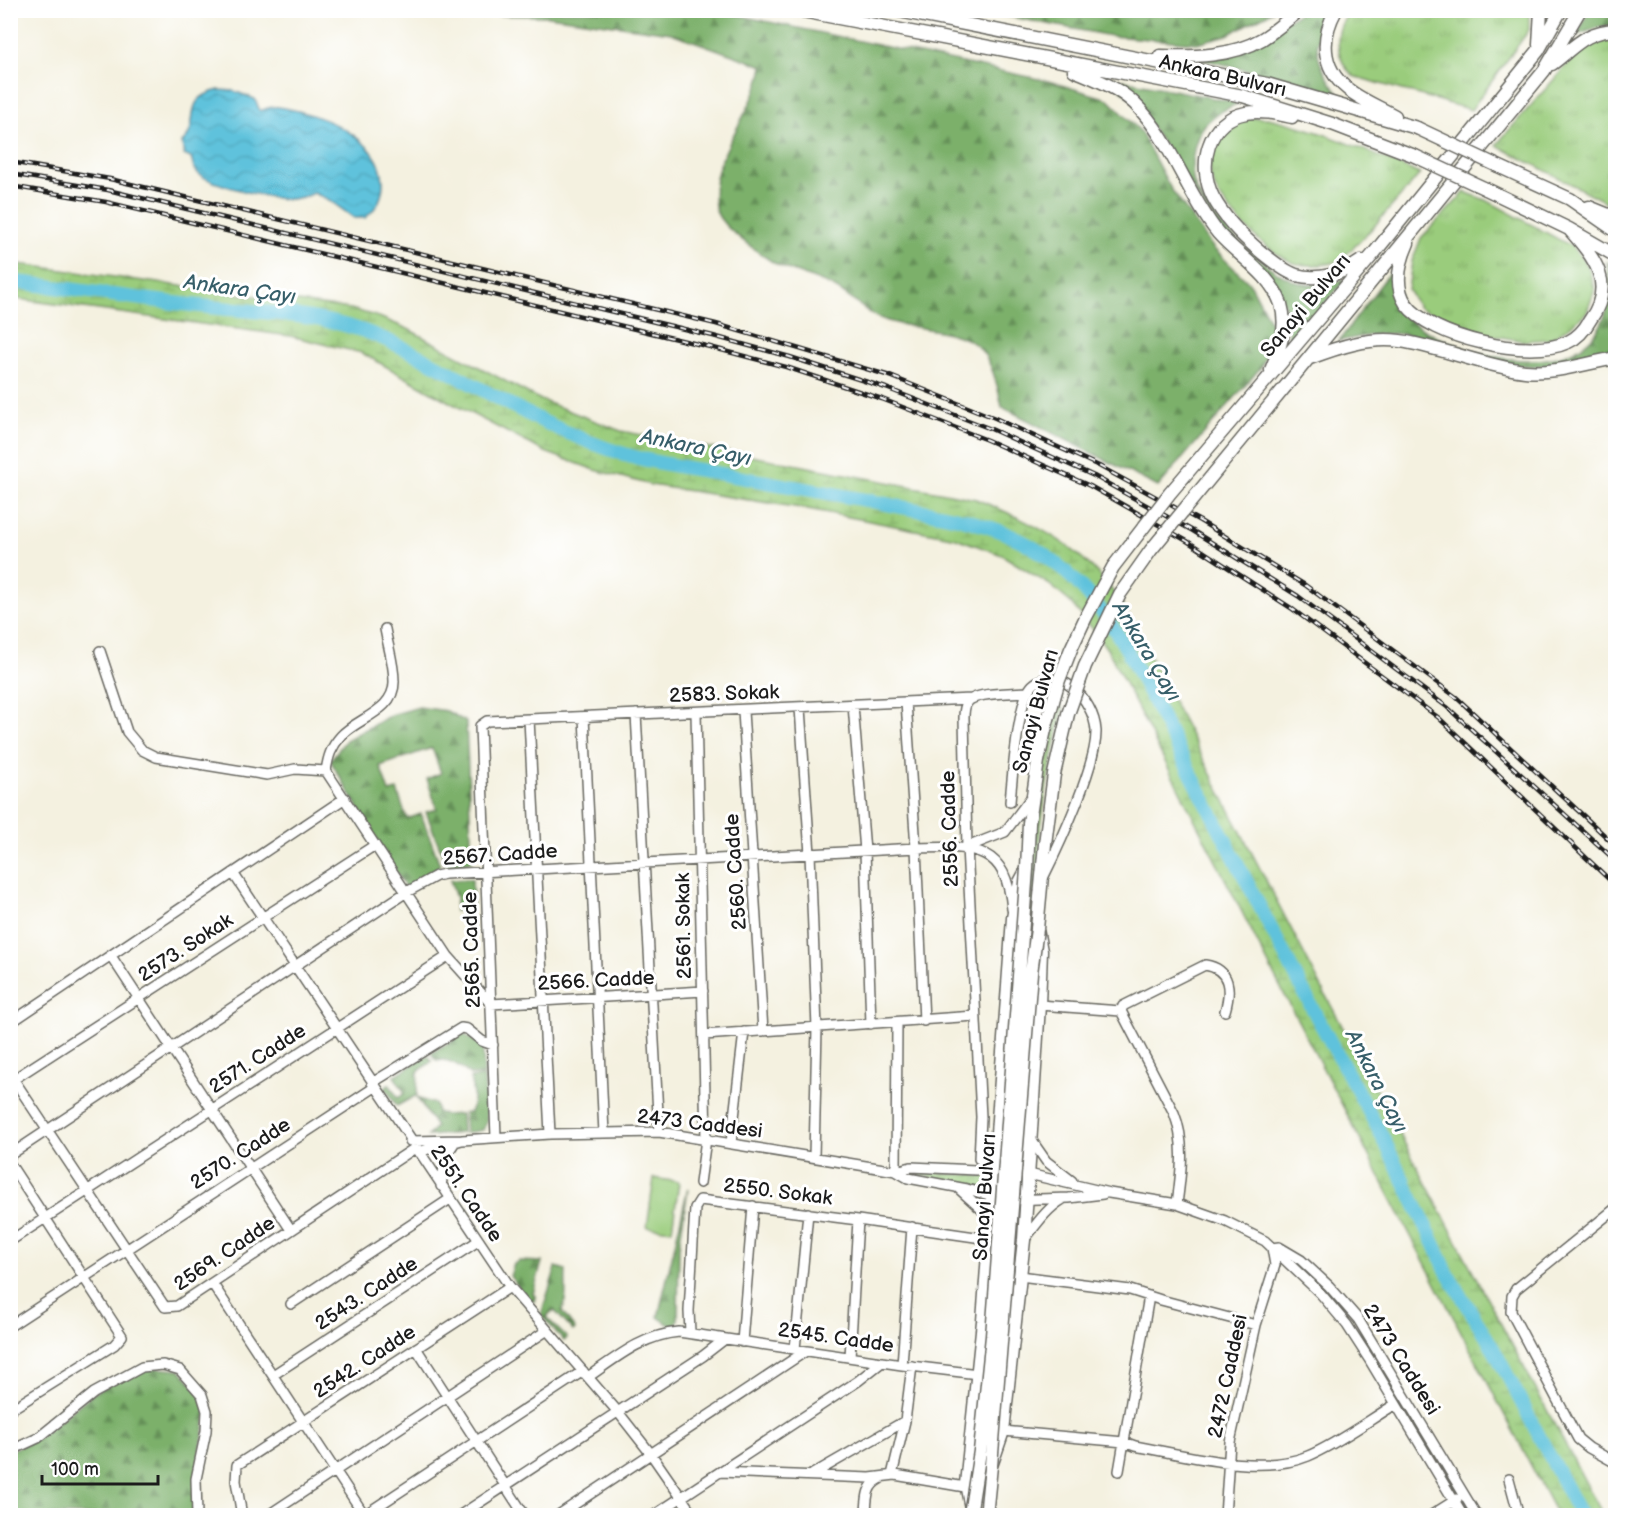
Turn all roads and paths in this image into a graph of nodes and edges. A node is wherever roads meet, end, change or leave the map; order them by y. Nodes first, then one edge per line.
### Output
1 (797, 10) edge
2 (894, 10) edge
3 (1300, 10) edge
4 (1336, 10) edge
5 (1542, 10) edge
6 (1561, 10) edge
7 (1580, 10) edge
8 (1616, 30) edge
9 (1539, 51) junction
10 (1132, 56) junction
11 (1057, 62) junction
12 (1544, 71) junction
13 (1332, 124) junction
14 (1417, 128) junction
15 (1570, 199) junction
16 (1616, 218) edge
17 (1414, 229) junction
18 (1569, 229) junction
19 (1616, 231) edge
20 (1375, 252) junction
21 (1616, 256) edge
22 (1309, 358) junction
23 (1616, 358) edge
24 (1268, 378) junction
25 (385, 629) dead end
26 (100, 651) dead end
27 (1027, 692) junction
28 (971, 699) junction
29 (906, 702) junction
30 (853, 705) junction
31 (800, 708) junction
32 (743, 711) junction
33 (696, 713) junction
34 (636, 714) junction
35 (584, 717) junction
36 (529, 719) junction
37 (480, 726) joint
38 (326, 771) junction
39 (1033, 795) junction
40 (345, 798) junction
41 (1010, 802) dead end
42 (375, 845) junction
43 (916, 848) junction
44 (967, 848) junction
45 (865, 851) junction
46 (810, 854) junction
47 (752, 857) junction
48 (699, 860) junction
49 (644, 863) junction
50 (591, 866) junction
51 (537, 869) junction
52 (1027, 869) junction
53 (486, 872) junction
54 (233, 873) junction
55 (1042, 881) junction
56 (405, 893) junction
57 (263, 918) junction
58 (1013, 918) junction
59 (1037, 929) junction
60 (111, 956) junction
61 (448, 956) junction
62 (294, 966) junction
63 (703, 991) junction
64 (651, 994) junction
65 (597, 998) junction
66 (139, 999) junction
67 (543, 1001) junction
68 (491, 1004) junction
69 (1039, 1005) junction
70 (1121, 1011) junction
71 (1225, 1011) dead end
72 (975, 1016) junction
73 (924, 1021) junction
74 (10, 1023) edge
75 (897, 1023) junction
76 (872, 1024) junction
77 (336, 1028) junction
78 (817, 1028) junction
79 (763, 1031) junction
80 (744, 1032) junction
81 (704, 1035) junction
82 (492, 1045) junction
83 (171, 1048) junction
84 (12, 1077) edge
85 (374, 1085) junction
86 (212, 1109) junction
87 (48, 1130) junction
88 (659, 1132) junction
89 (604, 1133) junction
90 (550, 1134) junction
91 (1031, 1135) junction
92 (496, 1137) junction
93 (996, 1138) junction
94 (706, 1139) junction
95 (459, 1141) junction
96 (731, 1143) junction
97 (414, 1147) junction
98 (10, 1155) edge
99 (814, 1157) junction
100 (980, 1159) junction
101 (10, 1164) edge
102 (250, 1167) junction
103 (994, 1169) junction
104 (971, 1170) junction
105 (896, 1171) junction
106 (1028, 1174) junction
107 (700, 1183) dead end
108 (1077, 1184) junction
109 (441, 1186) junction
110 (956, 1187) junction
111 (86, 1191) junction
112 (1109, 1193) junction
113 (992, 1196) junction
114 (1064, 1198) junction
115 (450, 1199) junction
116 (1027, 1201) junction
117 (1177, 1204) junction
118 (753, 1206) junction
119 (1616, 1208) edge
120 (808, 1213) junction
121 (990, 1217) junction
122 (45, 1218) junction
123 (858, 1220) junction
124 (912, 1227) junction
125 (291, 1230) junction
126 (989, 1239) junction
127 (10, 1241) edge
128 (478, 1241) junction
129 (1024, 1242) junction
130 (1272, 1248) junction
131 (125, 1250) junction
132 (1020, 1276) junction
133 (84, 1277) junction
134 (212, 1283) junction
135 (510, 1287) junction
136 (1149, 1296) junction
137 (291, 1304) dead end
138 (1256, 1325) junction
139 (10, 1326) edge
140 (546, 1330) junction
141 (690, 1332) junction
142 (725, 1339) junction
143 (742, 1342) junction
144 (416, 1348) junction
145 (795, 1349) junction
146 (806, 1351) junction
147 (850, 1357) junction
148 (882, 1362) junction
149 (902, 1365) junction
150 (912, 1366) junction
151 (586, 1374) junction
152 (978, 1374) junction
153 (273, 1375) junction
154 (447, 1396) junction
155 (1396, 1404) junction
156 (10, 1410) edge
157 (618, 1412) junction
158 (905, 1420) junction
159 (304, 1422) junction
160 (1003, 1431) junction
161 (476, 1441) junction
162 (1124, 1442) junction
163 (10, 1451) edge
164 (651, 1454) junction
165 (1228, 1463) junction
166 (1616, 1463) edge
167 (991, 1466) junction
168 (335, 1470) junction
169 (1119, 1470) dead end
170 (719, 1472) junction
171 (813, 1474) junction
172 (890, 1475) junction
173 (1509, 1479) dead end
174 (505, 1485) junction
175 (966, 1487) junction
176 (1464, 1494) junction
177 (681, 1497) junction
178 (1454, 1501) junction
179 (866, 1512) junction
180 (970, 1512) edge
181 (197, 1515) edge
182 (242, 1515) edge
183 (267, 1515) edge
184 (364, 1515) edge
185 (459, 1515) edge
186 (525, 1515) edge
187 (557, 1515) edge
188 (653, 1515) edge
189 (694, 1515) edge
190 (855, 1515) edge
191 (882, 1515) edge
192 (986, 1515) edge
193 (1225, 1515) edge
194 (1430, 1515) edge
195 (1462, 1515) edge
196 (1477, 1515) edge
197 (1519, 1515) edge

1 - 11 main road, Ankara Bulvarı
2 - 10 main road, Ankara Bulvarı
3 - 10 main road
4 - 14 main road
5 - 9 main road
6 - 9 main road, Sanayi Bulvarı
7 - 12 main road, Sanayi Bulvarı
8 - 12 main road
9 - 20 main road, Sanayi Bulvarı
10 - 14 main road, Ankara Bulvarı
11 - 13 main road, Ankara Bulvarı
11 - 24 main road
12 - 17 main road, Sanayi Bulvarı
13 - 18 main road, Ankara Bulvarı, bridge
13 - 20 main road
14 - 15 main road, Ankara Bulvarı, bridge
15 - 16 main road
15 - 19 main road, Ankara Bulvarı
17 - 18 main road
17 - 22 main road, Sanayi Bulvarı
18 - 21 main road, Ankara Bulvarı
20 - 24 main road, Sanayi Bulvarı
22 - 23 main road
22 - 55 main road, Sanayi Bulvarı, bridge
24 - 39 main road, Sanayi Bulvarı, bridge
25 - 38 street
26 - 38 street
27 - 28 street
27 - 41 street
27 - 55 street
28 - 29 street, 2583. Sokak
28 - 44 street, 2556. Cadde
29 - 30 street, 2583. Sokak
29 - 43 street
30 - 31 street, 2583. Sokak
30 - 45 street
31 - 32 street, 2583. Sokak
31 - 46 street
32 - 33 street, 2583. Sokak
32 - 47 street, 2560. Cadde
33 - 34 street, 2583. Sokak
33 - 48 street, 2561. Sokak
34 - 35 street, 2583. Sokak
34 - 49 street
35 - 36 street, 2583. Sokak
35 - 50 street
36 - 37 street, 2583. Sokak
36 - 51 street
37 - 53 street, 2565. Cadde
38 - 40 street
39 - 44 street
39 - 52 main road, Sanayi Bulvarı
40 - 42 street
40 - 54 street
42 - 56 street
42 - 57 street, 2573. Sokak
43 - 44 street, 2567. Cadde
43 - 45 street, 2567. Cadde
43 - 73 street
44 - 58 street
44 - 72 street, 2556. Cadde
45 - 46 street, 2567. Cadde
45 - 76 street
46 - 47 street, 2567. Cadde
46 - 78 street
47 - 48 street, 2567. Cadde
47 - 79 street, 2560. Cadde
48 - 49 street, 2567. Cadde
48 - 63 street, 2561. Sokak
49 - 50 street, 2567. Cadde
49 - 64 street
50 - 51 street, 2567. Cadde
50 - 65 street
51 - 53 street, 2567. Cadde
51 - 67 street
52 - 58 main road
52 - 180 main road, Sanayi Bulvarı, bridge
53 - 56 street, 2567. Cadde
53 - 68 street, 2565. Cadde
54 - 57 street, 2551. Cadde
54 - 60 street
55 - 59 main road, Sanayi Bulvarı
56 - 61 street
56 - 62 street, 2567. Cadde
57 - 62 street, 2551. Cadde
57 - 66 street, 2573. Sokak
58 - 93 main road
59 - 69 main road
59 - 167 main road, Sanayi Bulvarı, bridge
60 - 66 street
60 - 74 street
61 - 68 street
61 - 77 street, 2571. Cadde
62 - 77 street, 2551. Cadde
62 - 83 street, 2567. Cadde
63 - 64 street, 2566. Cadde
63 - 81 street, 2561. Sokak
64 - 65 street, 2566. Cadde
64 - 88 street
65 - 67 street, 2566. Cadde
65 - 89 street
66 - 83 street
66 - 84 street, 2573. Sokak
67 - 68 street, 2566. Cadde
67 - 90 street
68 - 82 street, 2565. Cadde
69 - 70 street
69 - 91 main road
70 - 71 street
70 - 117 street
72 - 73 street
72 - 100 street, 2556. Cadde
73 - 75 street
75 - 76 street
75 - 105 street
76 - 78 street
77 - 85 street, 2551. Cadde
77 - 86 street, 2571. Cadde
78 - 79 street
78 - 99 street
79 - 80 street
80 - 81 street
80 - 96 street
81 - 94 street, 2561. Sokak
82 - 85 street, 2570. Cadde
82 - 92 street, 2565. Cadde
83 - 86 street
83 - 87 street, 2567. Cadde
84 - 87 street, 2569. Cadde
85 - 97 street, 2551. Cadde
85 - 102 street, 2570. Cadde
86 - 102 street
86 - 111 street, 2571. Cadde
87 - 98 street, 2567. Cadde
87 - 111 street, 2569. Cadde
88 - 89 street, 2473 Caddesi
88 - 94 street, 2473 Caddesi
89 - 90 street, 2473 Caddesi
90 - 92 street, 2473 Caddesi
91 - 93 main road
91 - 106 main road
91 - 108 street
92 - 95 street, 2473 Caddesi
93 - 100 street
93 - 103 main road
94 - 96 street, 2473 Caddesi
94 - 107 street, 2561. Sokak
95 - 97 street, 2569. Cadde
95 - 109 street
96 - 99 street, 2473 Caddesi
97 - 109 street, 2551. Cadde
97 - 125 street, 2569. Cadde
99 - 105 street, 2473 Caddesi
100 - 104 street
101 - 122 street
102 - 125 street
102 - 131 street, 2570. Cadde
103 - 104 street, 2473 Caddesi
103 - 106 street, 2473 Caddesi
103 - 113 main road
104 - 105 street, 2473 Caddesi
105 - 110 street, 2473 Caddesi
106 - 108 street, 2473 Caddesi
106 - 116 main road
108 - 112 street, 2473 Caddesi
109 - 115 street, 2551. Cadde
110 - 113 street, 2473 Caddesi
110 - 121 street
111 - 122 street, 2571. Cadde
111 - 131 street, 2569. Cadde
112 - 114 street, 2473 Caddesi
112 - 117 street, 2473 Caddesi
113 - 116 street, 2473 Caddesi
113 - 121 main road
114 - 116 street, 2473 Caddesi
114 - 129 street
115 - 128 street, 2551. Cadde
115 - 137 street
116 - 129 main road
117 - 130 street, 2473 Caddesi
118 - 120 street, 2550. Sokak
118 - 141 street, 2550. Sokak
118 - 143 street
119 - 166 street
120 - 123 street, 2550. Sokak
120 - 145 street
121 - 126 main road
122 - 127 street, 2571. Cadde
122 - 133 street
123 - 124 street, 2550. Sokak
123 - 147 street
124 - 126 street, 2550. Sokak
124 - 149 street
125 - 134 street, 2569. Cadde
126 - 129 main road
126 - 152 main road
128 - 135 street, 2551. Cadde
128 - 153 street, 2543. Cadde
129 - 132 main road
130 - 138 street, 2472 Caddesi
130 - 155 street, 2473 Caddesi
130 - 176 street, 2473 Caddesi
131 - 133 street, 2570. Cadde
131 - 134 street, 2569. Cadde
132 - 136 street
132 - 160 main road
133 - 139 street, 2570. Cadde
133 - 156 street
134 - 153 street
135 - 140 street, 2551. Cadde
135 - 144 street, 2542. Cadde
136 - 138 street
136 - 162 street
138 - 165 street, 2472 Caddesi
140 - 151 street, 2551. Cadde
140 - 154 street
141 - 142 street, 2545. Cadde
141 - 151 street
142 - 143 street, 2545. Cadde
142 - 157 street
143 - 145 street, 2545. Cadde
144 - 154 street
144 - 159 street, 2542. Cadde
145 - 146 street, 2545. Cadde
146 - 147 street, 2545. Cadde
146 - 164 street
147 - 148 street, 2545. Cadde
148 - 149 street, 2545. Cadde
148 - 170 street
149 - 150 street, 2545. Cadde
150 - 152 street, 2545. Cadde
150 - 158 street
151 - 157 street, 2551. Cadde
151 - 161 street
152 - 175 main road
153 - 159 street
154 - 161 street
154 - 168 street
155 - 165 street
155 - 178 street, 2473 Caddesi
157 - 164 street, 2551. Cadde
157 - 174 street
158 - 171 street
158 - 172 street
159 - 168 street
159 - 182 street, 2542. Cadde
160 - 162 street
160 - 167 main road
161 - 174 street
161 - 184 street
162 - 165 street
162 - 169 street
163 - 181 street
164 - 177 street, 2551. Cadde
164 - 187 street
165 - 193 street, 2472 Caddesi
167 - 192 main road, Sanayi Bulvarı
168 - 183 street
168 - 184 street
170 - 171 street
170 - 177 street
171 - 172 street
172 - 175 street
172 - 179 street
173 - 197 street
174 - 185 street
174 - 186 street
175 - 180 main road
176 - 178 street
176 - 196 street, 2473 Caddesi
177 - 188 street
177 - 189 street, 2551. Cadde
178 - 194 street
178 - 195 street, 2473 Caddesi
179 - 190 street
179 - 191 street

